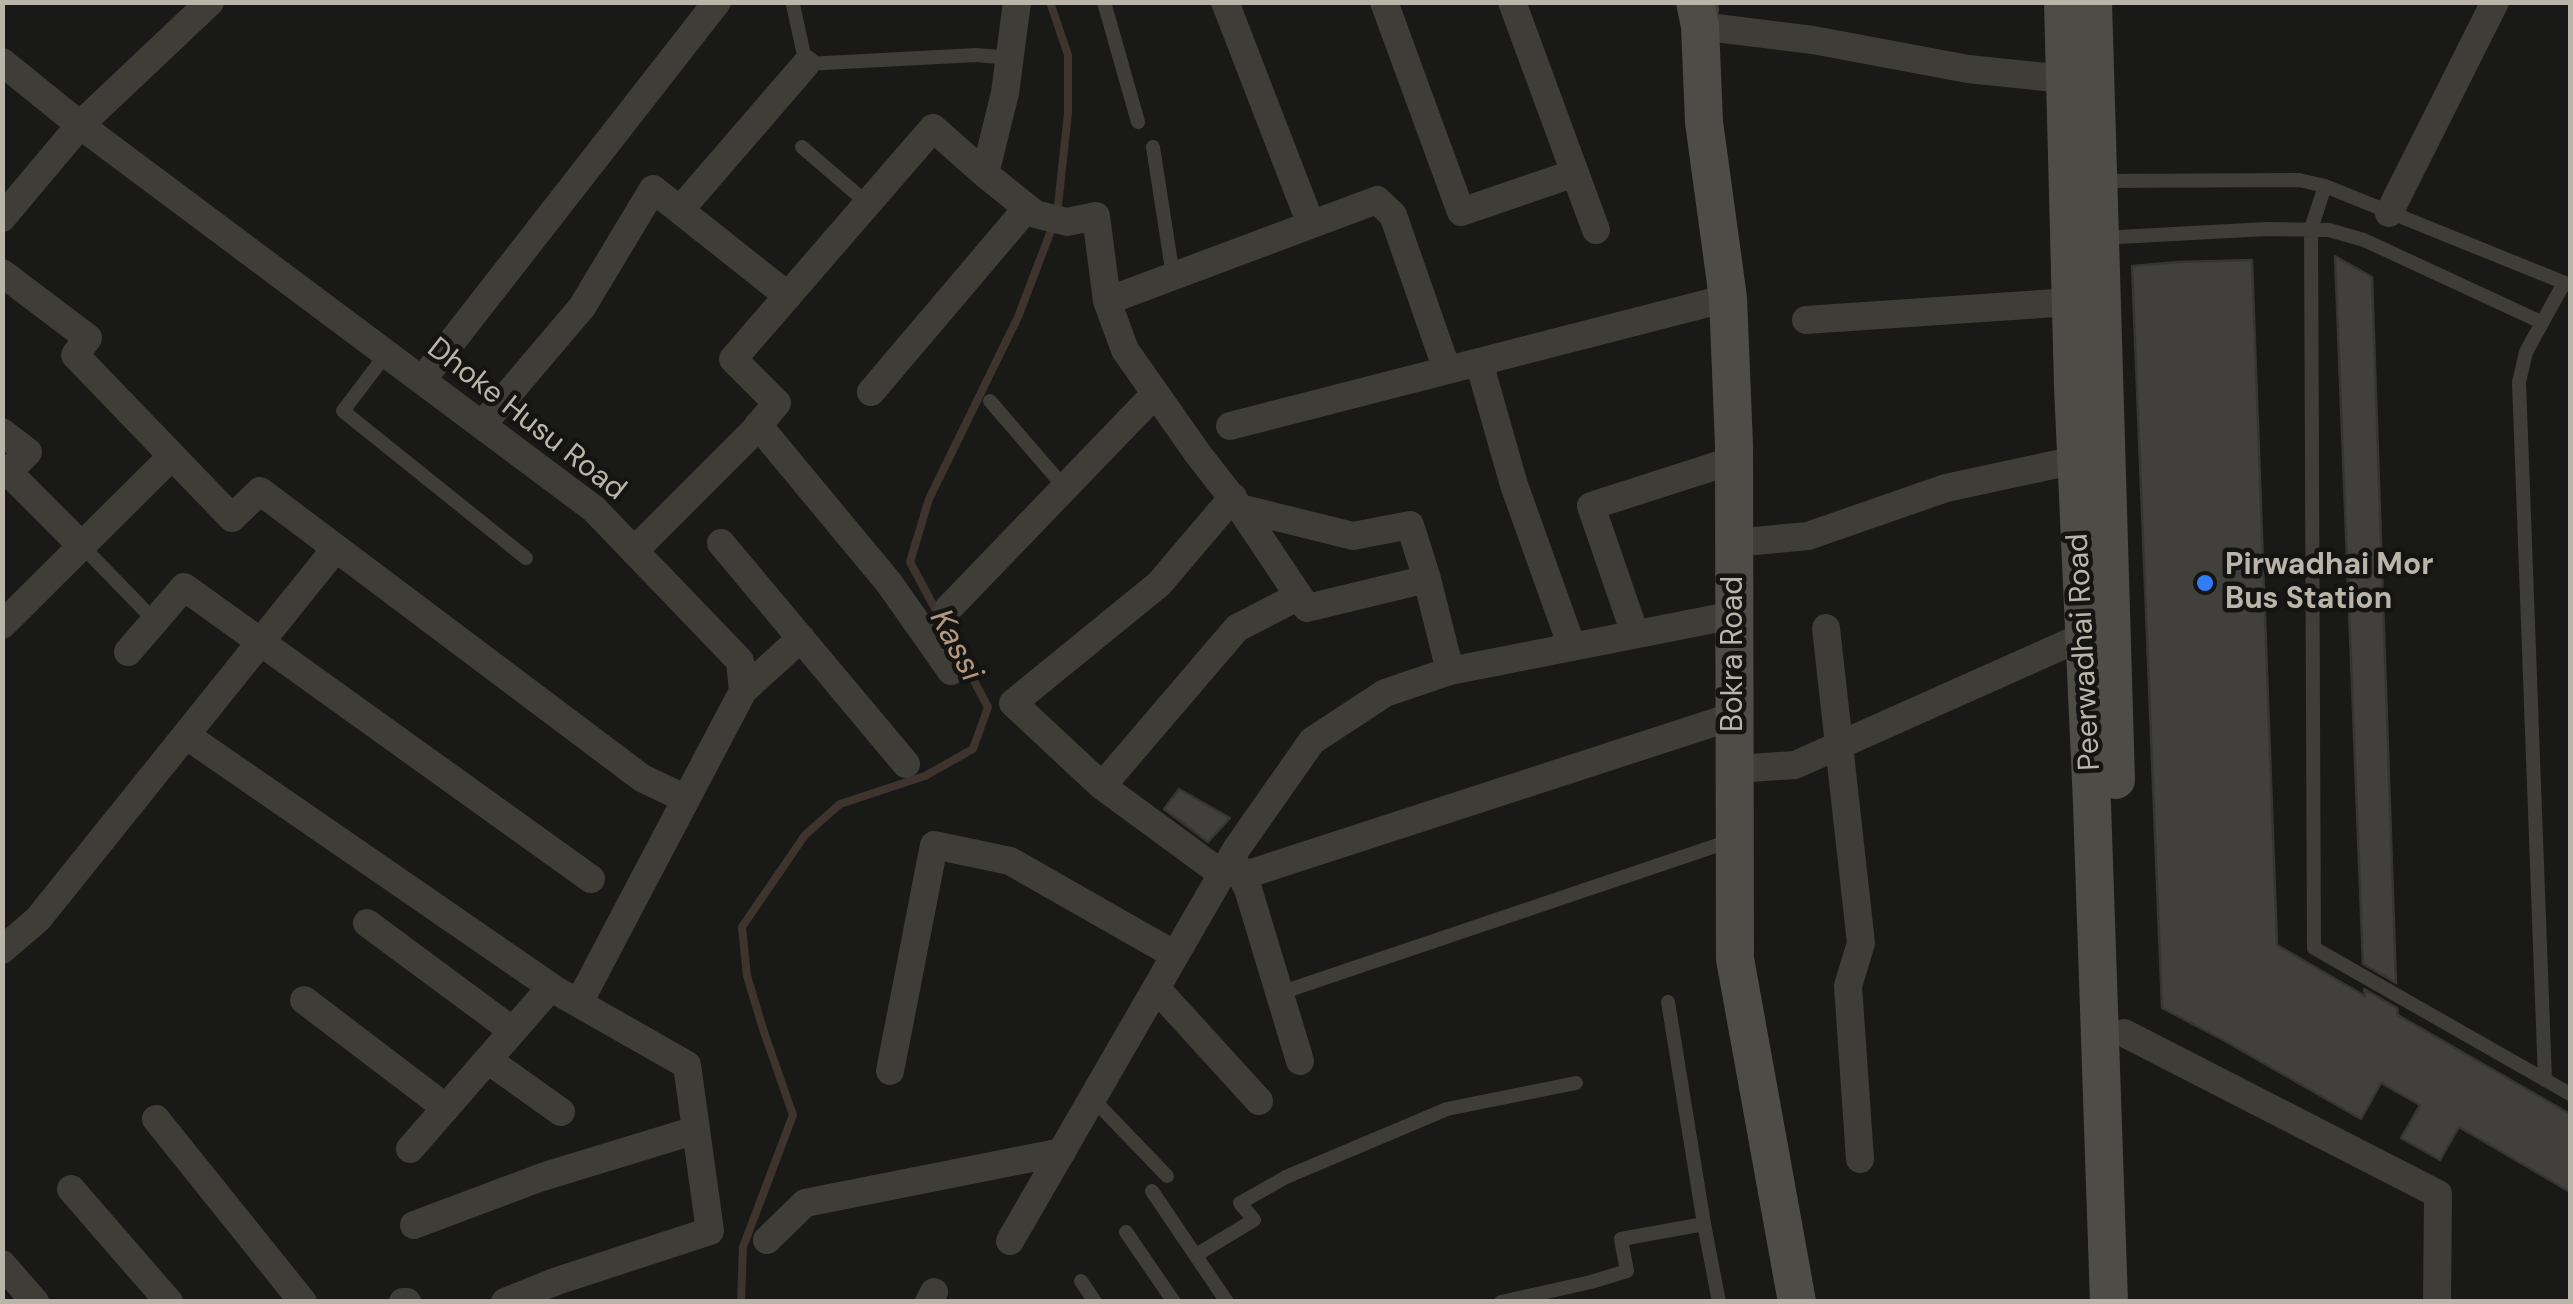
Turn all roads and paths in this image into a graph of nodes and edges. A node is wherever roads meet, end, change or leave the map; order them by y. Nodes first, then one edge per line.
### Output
1 (210, 2) edge
2 (717, 2) edge
3 (1018, 2) edge
4 (1104, 2) edge
5 (1225, 2) edge
6 (1384, 2) edge
7 (1512, 2) edge
8 (2064, 2) edge
9 (2094, 2) edge
10 (2495, 2) edge
11 (793, 5) dead end
12 (1700, 10) edge
13 (1010, 58) junction
14 (2, 62) edge
15 (806, 64) junction
16 (2066, 79) junction
17 (1138, 122) dead end
18 (80, 125) junction
19 (1153, 146) dead end
20 (802, 147) dead end
21 (1575, 173) junction
22 (985, 174) junction
23 (2084, 182) junction
24 (2325, 186) junction
25 (867, 204) junction
26 (1027, 208) junction
27 (1305, 209) dead end
28 (680, 210) junction
29 (2390, 213) junction
30 (2, 218) edge
31 (2311, 229) junction
32 (1596, 230) dead end
33 (2085, 238) junction
34 (2, 273) edge
35 (1173, 276) junction
36 (2567, 284) edge
37 (788, 296) junction
38 (1728, 298) junction
39 (1107, 301) junction
40 (2071, 302) junction
41 (1806, 320) dead end
42 (2541, 322) junction
43 (387, 353) junction
44 (1479, 362) junction
45 (1447, 370) junction
46 (422, 380) junction
47 (871, 392) dead end
48 (1156, 394) junction
49 (990, 402) dead end
50 (482, 425) junction
51 (758, 425) junction
52 (1230, 426) dead end
53 (2, 432) edge
54 (172, 456) junction
55 (1734, 460) junction
56 (2076, 460) junction
57 (1065, 488) junction
58 (1237, 502) junction
59 (722, 543) dead end
60 (1734, 543) junction
61 (81, 545) junction
62 (336, 548) junction
63 (634, 551) junction
64 (526, 558) dead end
65 (1427, 579) junction
66 (1299, 596) junction
67 (948, 609) dead end
68 (1734, 615) junction
69 (155, 621) junction
70 (2, 625) edge
71 (1826, 628) dead end
72 (1635, 634) junction
73 (2084, 636) junction
74 (801, 638) junction
75 (262, 642) junction
76 (1572, 647) junction
77 (128, 652) dead end
78 (1450, 670) junction
79 (951, 671) dead end
80 (744, 691) junction
81 (1734, 716) junction
82 (187, 736) junction
83 (1840, 745) junction
84 (906, 764) dead end
85 (1734, 769) junction
86 (1102, 786) junction
87 (686, 799) junction
88 (1735, 839) junction
89 (1232, 869) junction
90 (591, 879) dead end
91 (367, 922) dead end
92 (3, 949) edge
93 (1176, 955) junction
94 (551, 987) junction
95 (1156, 988) junction
96 (1280, 993) junction
97 (583, 996) dead end
98 (304, 1000) dead end
99 (1668, 1002) dead end
100 (513, 1031) junction
101 (2124, 1033) junction
102 (488, 1060) junction
103 (1300, 1061) dead end
104 (890, 1071) dead end
105 (2546, 1080) junction
106 (1576, 1083) dead end
107 (2568, 1090) edge
108 (1092, 1098) junction
109 (1259, 1100) dead end
110 (446, 1108) junction
111 (561, 1112) dead end
112 (156, 1119) dead end
113 (696, 1130) junction
114 (410, 1149) dead end
115 (1062, 1152) junction
116 (1860, 1160) dead end
117 (1166, 1176) dead end
118 (72, 1189) dead end
119 (1152, 1192) dead end
120 (414, 1224) dead end
121 (1704, 1224) junction
122 (1126, 1232) dead end
123 (766, 1240) dead end
124 (1010, 1241) dead end
125 (1196, 1256) junction
126 (2, 1264) edge
127 (1080, 1282) dead end
128 (542, 1295) edge
129 (35, 1302) edge
130 (169, 1302) edge
131 (304, 1302) edge
132 (505, 1302) edge
133 (1095, 1302) edge
134 (1174, 1302) edge
135 (1228, 1302) edge
136 (1501, 1302) edge
137 (1719, 1302) edge
138 (1797, 1302) edge
139 (2109, 1302) edge
140 (2133, 1302) edge
141 (2437, 1302) edge

1 - 18 street
2 - 46 street
3 - 13 street
4 - 17 lane
5 - 27 street
6 - 21 street
7 - 21 street
8 - 16 main road, Peerwadhai Road
9 - 23 main road
10 - 29 street
11 - 15 lane
12 - 16 street
12 - 38 main road, Bokra Road
13 - 15 lane
13 - 22 street
14 - 18 street, Dhoke Husu Road
15 - 28 street
16 - 23 main road, Peerwadhai Road
18 - 30 street
18 - 43 street, Dhoke Husu Road
19 - 35 lane
20 - 25 lane
21 - 32 street
22 - 25 street
22 - 26 street
23 - 24 lane
23 - 33 main road, Peerwadhai Road
24 - 29 lane
24 - 31 lane
25 - 37 street
26 - 39 street
26 - 47 street
28 - 37 street
28 - 50 street
29 - 36 lane
31 - 33 lane
31 - 42 lane
31 - 105 lane
33 - 40 main road, Peerwadhai Road
33 - 101 main road
34 - 54 street
35 - 39 street
35 - 45 street
36 - 42 lane
37 - 51 street
38 - 44 street
38 - 55 main road, Bokra Road
39 - 48 street
40 - 41 street
40 - 56 main road, Peerwadhai Road
42 - 105 lane
43 - 46 street, Dhoke Husu Road
43 - 64 lane
44 - 45 street
44 - 76 street
45 - 52 street
46 - 50 street, Dhoke Husu Road
48 - 57 street
48 - 58 street
49 - 57 lane
50 - 63 street, Dhoke Husu Road
51 - 63 street
51 - 79 street
53 - 61 street
54 - 61 street
54 - 62 street
55 - 60 main road, Bokra Road
55 - 72 street
56 - 60 street
56 - 73 main road, Peerwadhai Road
57 - 67 street
58 - 65 street
58 - 66 street
58 - 86 street
59 - 74 street
60 - 68 main road, Bokra Road
61 - 69 lane
61 - 70 street
62 - 75 street
62 - 87 street
63 - 80 street, Dhoke Husu Road
65 - 66 street
65 - 78 street
66 - 86 street
68 - 72 street
68 - 81 main road, Bokra Road
69 - 75 street
69 - 77 street
71 - 83 street
72 - 76 street
73 - 83 street
73 - 139 main road, Peerwadhai Road
74 - 80 street
74 - 84 street
75 - 82 street
75 - 90 street
76 - 78 street
78 - 89 street
80 - 87 street
81 - 85 main road, Bokra Road
81 - 89 street
82 - 92 street
82 - 94 street
83 - 85 street
83 - 116 street
85 - 88 main road, Bokra Road
86 - 89 street
87 - 97 street
88 - 96 lane
88 - 138 main road, Bokra Road
89 - 93 street
89 - 96 street
91 - 100 street
93 - 95 street
93 - 104 street
94 - 100 street
94 - 113 street
95 - 108 street
95 - 109 street
96 - 103 street
98 - 110 street
99 - 121 lane
100 - 102 street
101 - 140 main road
101 - 141 street
102 - 110 street
102 - 111 street
105 - 107 lane
106 - 125 lane
108 - 115 street
108 - 117 lane
110 - 114 street
112 - 131 street
113 - 120 street
113 - 128 street
115 - 123 street
115 - 124 street
118 - 130 street
119 - 125 lane
121 - 136 lane
121 - 137 lane
122 - 134 lane
125 - 135 lane
126 - 129 street
127 - 133 lane
128 - 132 street

